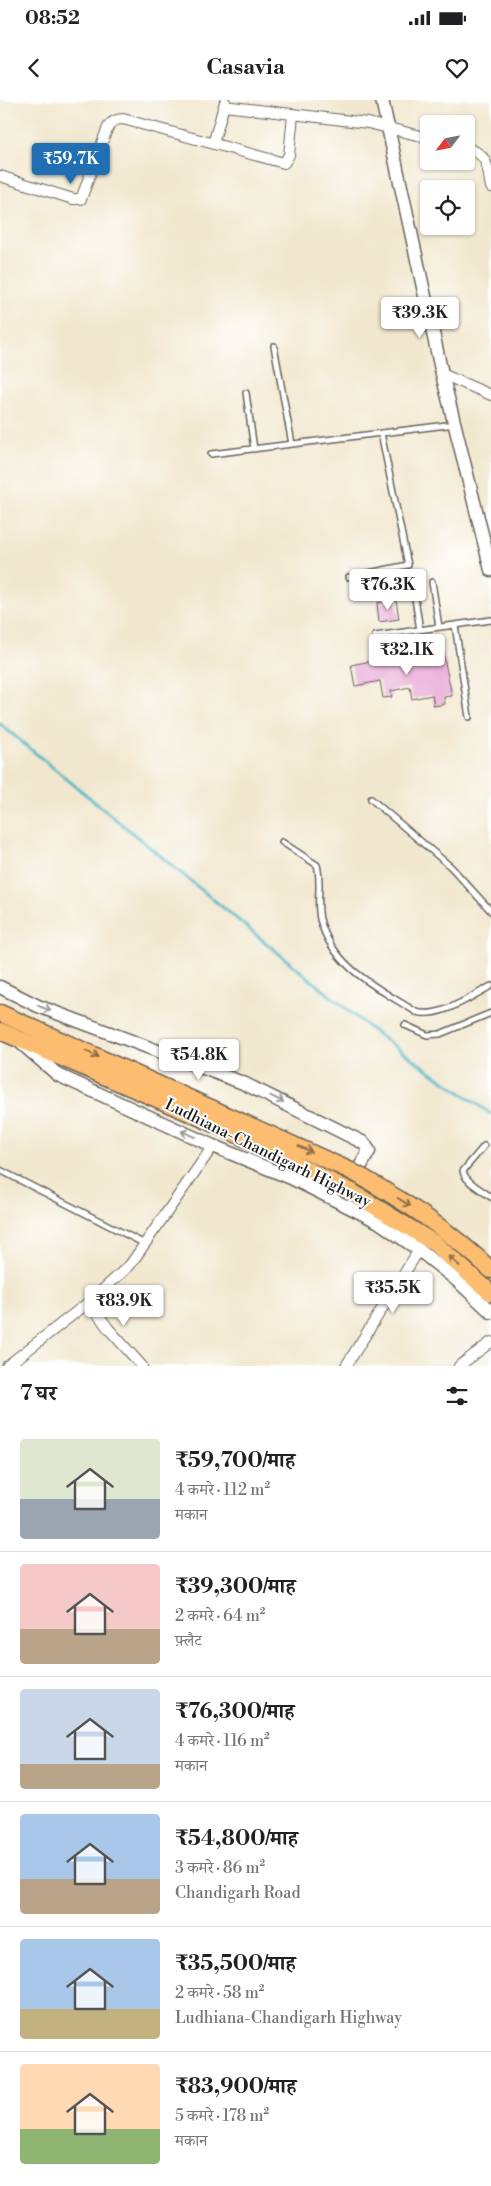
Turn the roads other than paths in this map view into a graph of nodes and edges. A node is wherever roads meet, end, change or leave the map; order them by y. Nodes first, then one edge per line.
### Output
1 (382, 100) edge
2 (225, 103) edge
3 (293, 115) junction
4 (388, 126) junction
5 (420, 135) edge
6 (213, 144) junction
7 (475, 150) edge
8 (0, 176) edge
9 (491, 187) edge
10 (274, 346) dead end
11 (442, 374) junction
12 (246, 393) dead end
13 (491, 395) edge
14 (456, 424) junction
15 (381, 433) junction
16 (292, 444) junction
17 (254, 449) junction
18 (211, 454) dead end
19 (490, 562) edge
20 (349, 577) dead end
21 (412, 580) dead end
22 (432, 582) dead end
23 (491, 620) edge
24 (455, 625) junction
25 (439, 627) junction
26 (420, 630) junction
27 (375, 636) dead end
28 (469, 717) dead end
29 (371, 799) dead end
30 (282, 842) dead end
31 (491, 911) edge
32 (491, 986) edge
33 (0, 987) edge
34 (0, 1013) edge
35 (491, 1013) edge
36 (405, 1026) dead end
37 (7, 1034) edge
38 (213, 1146) junction
39 (484, 1146) dead end
40 (0, 1170) edge
41 (345, 1194) junction
42 (491, 1197) edge
43 (145, 1244) junction
44 (419, 1250) junction
45 (491, 1270) edge
46 (491, 1294) edge
47 (90, 1302) junction
48 (491, 1312) edge
49 (491, 1342) edge
50 (7, 1366) edge
51 (142, 1366) edge
52 (346, 1366) edge
53 (459, 1366) edge

1 - 4 street
2 - 3 street
2 - 6 street
3 - 4 street
3 - 6 street
4 - 5 street
4 - 11 street
6 - 8 street
7 - 9 street
10 - 16 lane
11 - 13 street
11 - 14 street
12 - 17 lane
14 - 15 lane
14 - 19 street
15 - 16 lane
15 - 20 lane
16 - 17 lane
17 - 18 lane
21 - 26 lane
22 - 25 lane
23 - 24 lane
24 - 25 lane
24 - 28 lane
25 - 26 lane
26 - 27 lane
29 - 31 lane
30 - 32 lane
33 -> 41 street
34 -> 45 highway
35 - 36 lane
38 -> 37 street
37 - 41 highway, Ludhiana-Chandigarh Highway
38 - 41 street
38 - 43 street
39 - 42 lane
40 - 43 lane
41 - 44 street
46 -> 41 highway, Ludhiana-Chandigarh Highway
43 - 47 street
44 - 48 street
44 - 52 street
47 - 50 street
47 - 51 street
49 - 53 street

